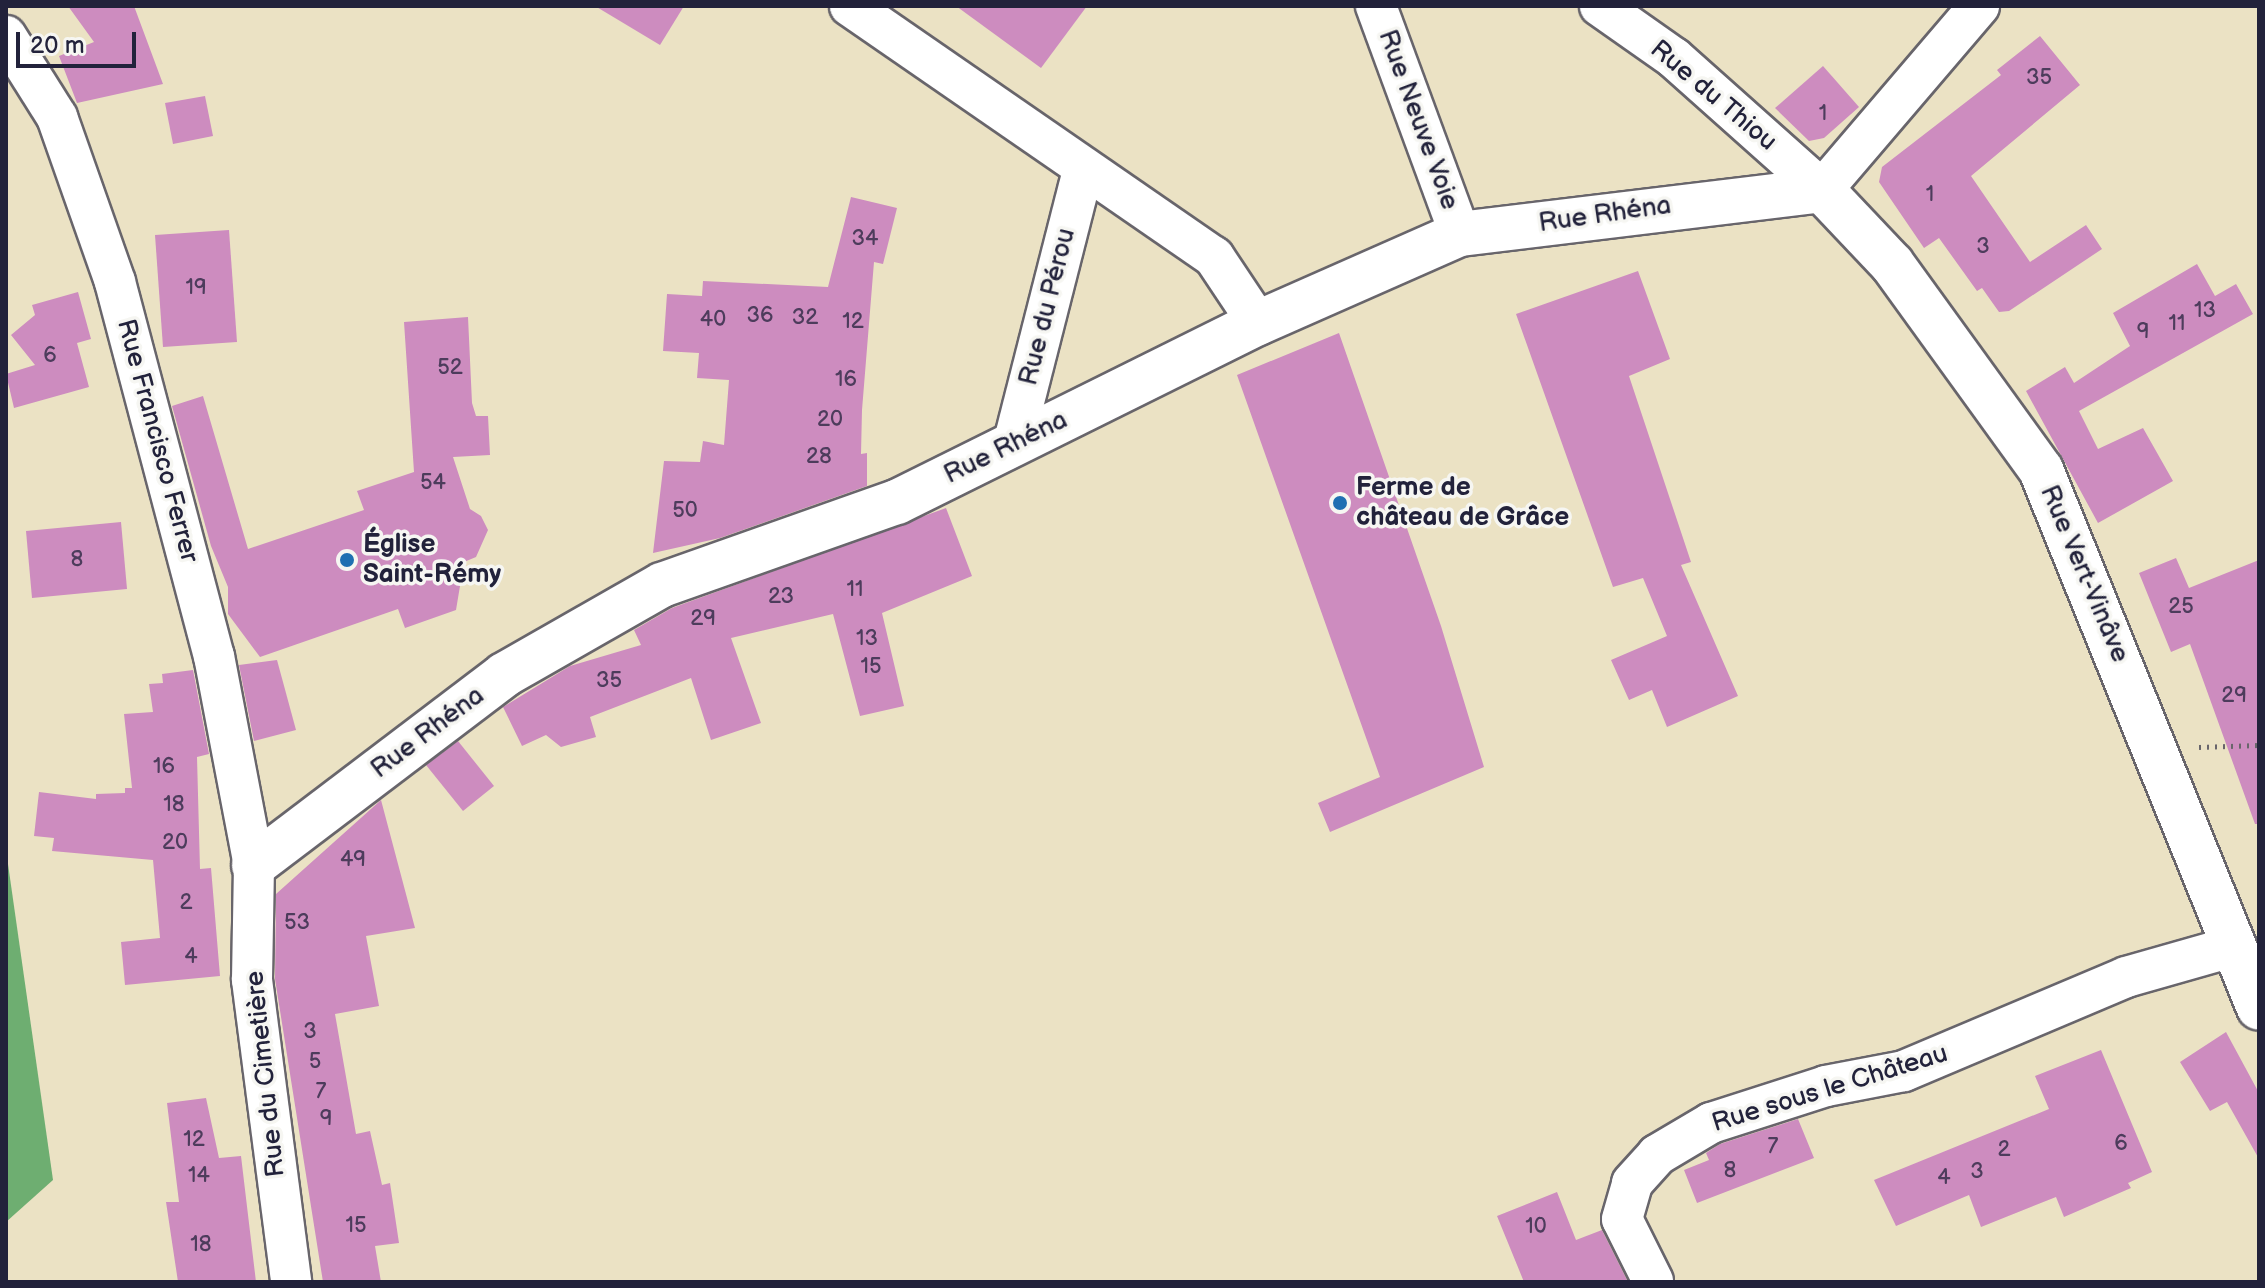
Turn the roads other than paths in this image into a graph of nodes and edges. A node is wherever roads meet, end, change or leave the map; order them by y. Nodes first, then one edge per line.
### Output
1 (850, 6) edge
2 (1376, 6) edge
3 (1600, 6) edge
4 (1979, 6) edge
5 (6, 36) edge
6 (1083, 170) junction
7 (1822, 190) junction
8 (1460, 234) junction
9 (1258, 323) junction
10 (1013, 445) junction
11 (254, 865) junction
12 (2231, 947) junction
13 (2259, 1008) edge
14 (1653, 1281) edge
15 (291, 1282) edge

1 - 6 street
2 - 8 street, Rue Neuve Voie
3 - 7 street, Rue du Thiou
4 - 7 street
5 - 11 street, Rue Francisco Ferrer
6 - 9 street
6 - 10 street, Rue du Pérou
7 - 8 street, Rue Rhéna
7 - 12 street, Rue Vert-Vinâve
8 - 9 street, Rue Rhéna
9 - 10 street, Rue Rhéna
10 - 11 street, Rue Rhéna
11 - 15 street, Rue du Cimetière
12 - 13 street, Rue Vert-Vinâve
12 - 14 street, Rue sous le Château

